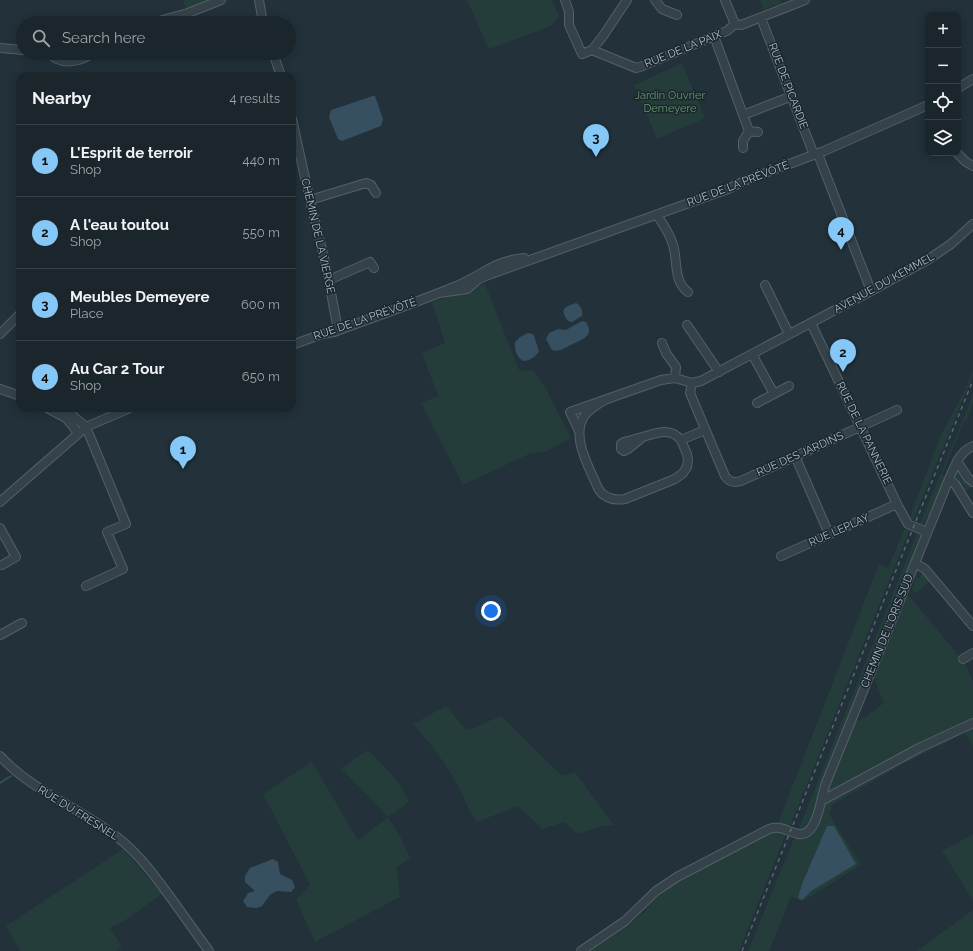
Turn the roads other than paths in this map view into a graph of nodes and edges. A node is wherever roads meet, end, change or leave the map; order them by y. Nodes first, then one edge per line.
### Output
1 (221, 0) edge
2 (259, 0) edge
3 (565, 0) edge
4 (627, 0) edge
5 (655, 0) edge
6 (725, 0) edge
7 (805, 0) edge
8 (677, 15) dead end
9 (177, 16) edge
10 (262, 16) edge
11 (761, 18) junction
12 (735, 24) junction
13 (714, 36) junction
14 (0, 48) edge
15 (16, 49) edge
16 (592, 50) junction
17 (59, 60) edge
18 (76, 60) edge
19 (275, 60) edge
20 (280, 72) edge
21 (973, 79) edge
22 (961, 86) edge
23 (792, 96) junction
24 (925, 107) edge
25 (743, 115) junction
26 (749, 131) junction
27 (758, 132) dead end
28 (296, 137) edge
29 (743, 148) dead end
30 (816, 154) junction
31 (960, 156) edge
32 (973, 166) edge
33 (376, 193) dead end
34 (310, 200) junction
35 (657, 214) junction
36 (973, 224) edge
37 (374, 268) dead end
38 (329, 280) junction
39 (765, 285) dead end
40 (871, 291) junction
41 (688, 292) dead end
42 (16, 318) edge
43 (811, 323) junction
44 (686, 324) dead end
45 (338, 330) junction
46 (0, 334) edge
47 (789, 334) junction
48 (662, 343) dead end
49 (296, 344) edge
50 (752, 354) junction
51 (719, 372) junction
52 (675, 378) junction
53 (692, 384) junction
54 (789, 386) dead end
55 (0, 389) edge
56 (774, 394) junction
57 (16, 395) edge
58 (605, 400) junction
59 (757, 403) dead end
60 (897, 410) dead end
61 (55, 412) edge
62 (64, 412) edge
63 (121, 412) edge
64 (86, 427) junction
65 (861, 427) junction
66 (705, 430) junction
67 (579, 431) junction
68 (78, 433) junction
69 (643, 437) dead end
70 (681, 440) junction
71 (973, 446) edge
72 (795, 456) junction
73 (957, 461) junction
74 (949, 479) junction
75 (973, 482) edge
76 (0, 502) edge
77 (896, 504) junction
78 (973, 513) edge
79 (0, 528) edge
80 (927, 532) junction
81 (829, 534) junction
82 (781, 556) dead end
83 (915, 563) junction
84 (2, 565) dead end
85 (86, 586) dead end
86 (22, 623) dead end
87 (973, 626) edge
88 (0, 635) edge
89 (973, 653) edge
90 (963, 659) dead end
91 (973, 723) edge
92 (0, 756) edge
93 (821, 801) junction
94 (209, 951) edge
95 (581, 951) edge

1 - 9 street
2 - 10 street
3 - 16 street
4 - 16 street
5 - 8 street
6 - 12 street
7 - 11 street, RUE DE LA PAIX
11 - 12 street, RUE DE LA PAIX
11 - 23 street, RUE DE PICARDIE
12 - 13 street, RUE DE LA PAIX
13 - 16 street, RUE DE LA PAIX
13 - 25 street
14 - 15 street
17 - 18 street
19 - 20 street
21 - 22 street
23 - 25 street
23 - 30 street, RUE DE PICARDIE
24 - 30 street, RUE DE LA PRÉVÔTÉ
25 - 26 street
26 - 27 street
26 - 29 street
28 - 34 street, CHEMIN DE LA VIERGE
30 - 35 street, RUE DE LA PRÉVÔTÉ
30 - 40 street, RUE DE PICARDIE
31 - 32 street
33 - 34 street
34 - 38 street, CHEMIN DE LA VIERGE
35 - 41 street
35 - 45 street, RUE DE LA PRÉVÔTÉ
36 - 40 street, AVENUE DU KEMMEL
37 - 38 street
38 - 45 street, CHEMIN DE LA VIERGE
39 - 47 street
40 - 43 street, AVENUE DU KEMMEL
42 - 46 street
43 - 47 street, AVENUE DU KEMMEL
43 - 65 street, RUE DE LA PANNERIE
44 - 51 street
45 - 49 street, RUE DE LA PRÉVÔTÉ
47 - 50 street, AVENUE DU KEMMEL
48 - 52 street
50 - 51 street, AVENUE DU KEMMEL
50 - 56 street
51 - 53 street, AVENUE DU KEMMEL
52 - 53 street
52 - 58 street
53 - 66 street
54 - 56 street
55 - 57 street
56 - 59 street
58 - 67 street
58 - 67 street
60 - 65 street, RUE DES JARDINS
61 - 68 street
62 - 64 street
63 - 64 street
64 - 68 street
64 - 85 street
65 - 72 street, RUE DES JARDINS
65 - 77 street, RUE DE LA PANNERIE
66 - 70 street
66 - 72 street, RUE DES JARDINS
67 - 70 street
68 - 76 street
69 - 70 street
71 - 73 street
72 - 81 street
73 - 74 street, CHEMIN DE L'ORIS SUD
73 - 75 street
74 - 78 street
74 - 80 street, CHEMIN DE L'ORIS SUD
77 - 80 street, RUE DE LA PANNERIE
77 - 81 street, RUE LEPLAY
79 - 84 street
80 - 83 street, CHEMIN DE L'ORIS SUD
81 - 82 street, RUE LEPLAY
83 - 87 street
83 - 93 street, CHEMIN DE L'ORIS SUD
86 - 88 street
89 - 90 street
91 - 93 street
92 - 94 street, RUE DU FRESNEL
93 - 95 street, CHEMIN DE L'ORIS SUD

